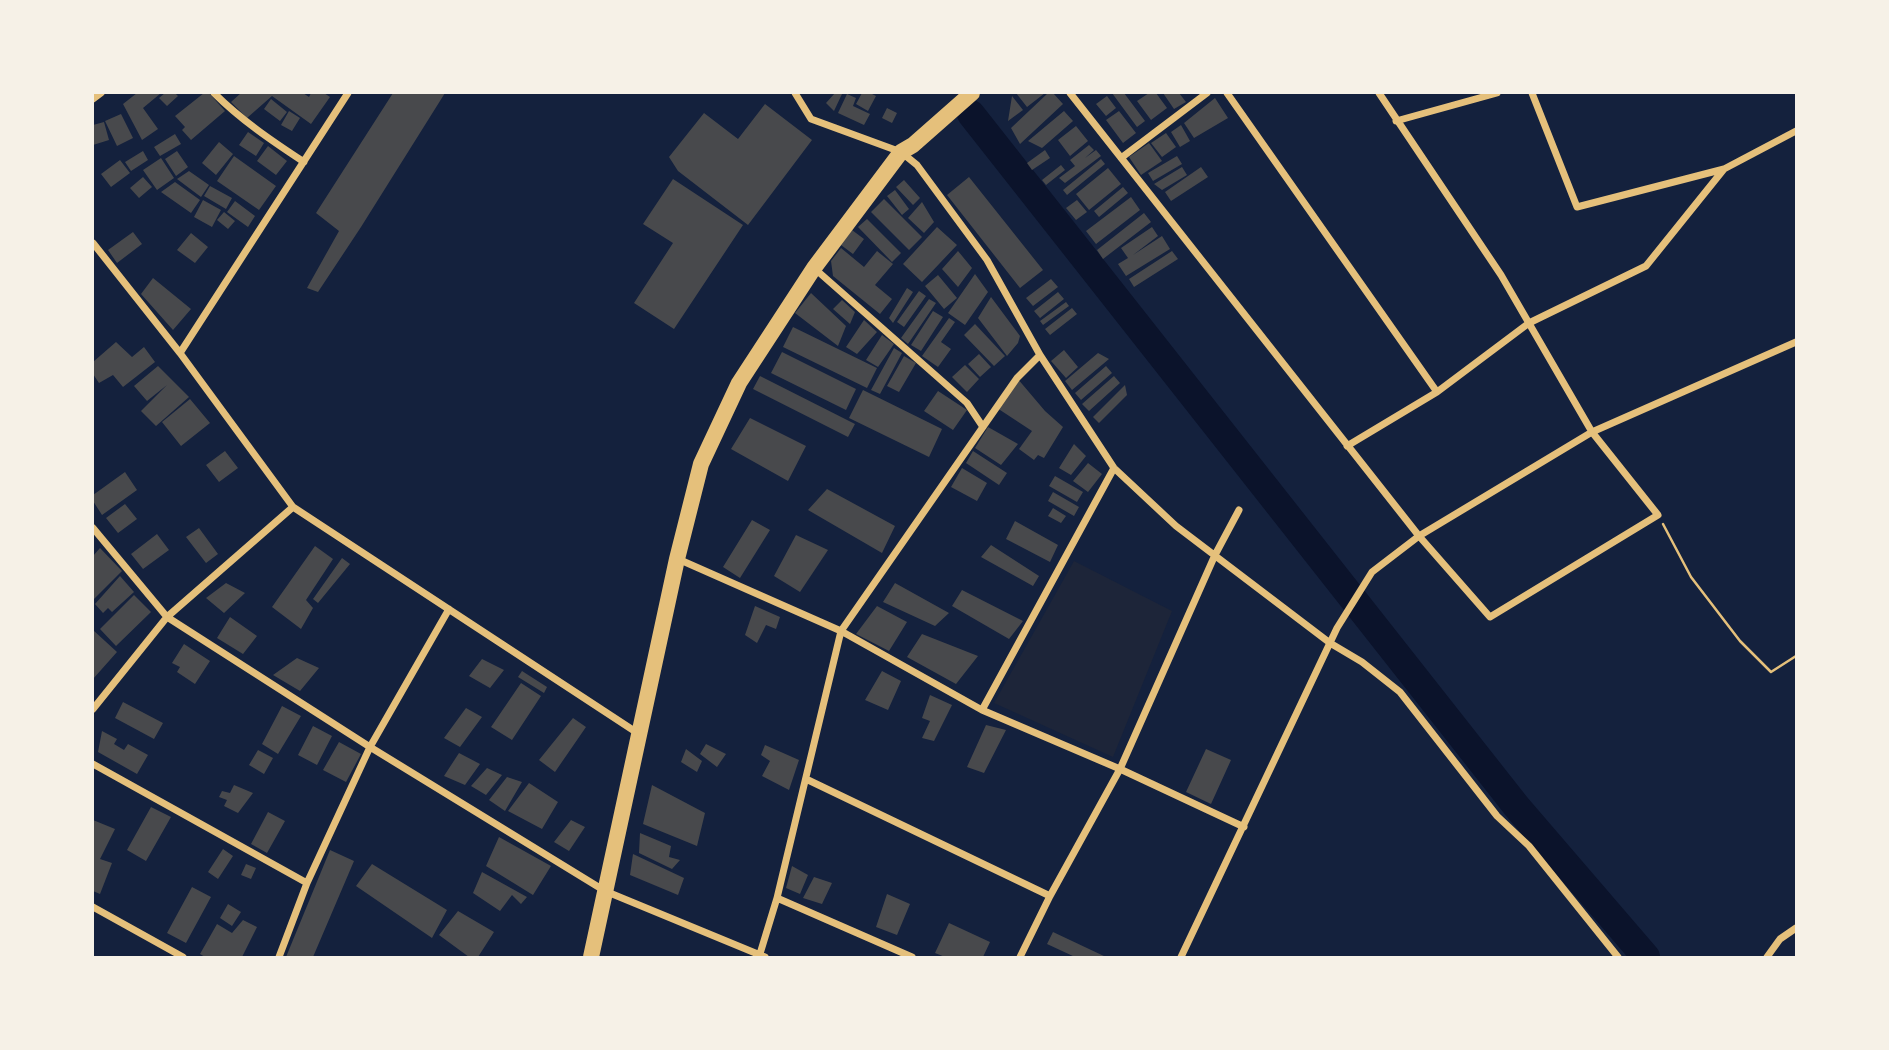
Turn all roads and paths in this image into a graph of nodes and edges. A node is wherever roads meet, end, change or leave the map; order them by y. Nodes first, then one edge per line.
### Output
1 (101, 93) edge
2 (214, 93) edge
3 (348, 93) edge
4 (795, 93) edge
5 (972, 93) edge
6 (1070, 93) edge
7 (1207, 93) edge
8 (1227, 93) edge
9 (1378, 93) edge
10 (1497, 93) edge
11 (1532, 93) edge
12 (93, 100) edge
13 (1396, 121) junction
14 (1796, 131) edge
15 (901, 152) junction
16 (1121, 158) junction
17 (304, 162) junction
18 (1724, 169) junction
19 (93, 243) edge
20 (814, 268) junction
21 (1529, 323) junction
22 (1796, 342) edge
23 (180, 353) junction
24 (1040, 355) junction
25 (1437, 392) junction
26 (983, 427) junction
27 (1592, 432) junction
28 (1347, 446) junction
29 (1114, 468) junction
30 (293, 507) junction
31 (1240, 510) dead end
32 (1658, 515) junction
33 (93, 528) edge
34 (1419, 536) junction
35 (1215, 555) junction
36 (677, 559) junction
37 (449, 609) junction
38 (167, 617) junction
39 (841, 631) junction
40 (1330, 643) junction
41 (1796, 656) edge
42 (93, 709) edge
43 (982, 710) junction
44 (639, 734) junction
45 (370, 747) junction
46 (93, 764) edge
47 (1120, 769) junction
48 (806, 779) junction
49 (1244, 827) junction
50 (307, 883) junction
51 (605, 891) junction
52 (1050, 895) junction
53 (777, 898) junction
54 (93, 907) edge
55 (1796, 928) edge
56 (761, 956) edge
57 (183, 957) edge
58 (279, 957) edge
59 (591, 957) edge
60 (912, 957) edge
61 (1020, 957) edge
62 (1181, 957) edge
63 (1618, 957) edge
64 (1767, 957) edge

1 - 12 street
2 - 17 street
3 - 17 street
4 - 15 street
5 - 15 highway
6 - 16 street
7 - 16 street
8 - 25 street
9 - 13 street
10 - 13 street
11 - 18 street
13 - 21 street
14 - 18 street
15 - 20 highway
15 - 24 street
16 - 28 street
17 - 23 street
18 - 21 street
19 - 23 street
20 - 26 street
20 - 36 highway
21 - 25 street
21 - 27 street
22 - 27 street
23 - 30 street
24 - 26 street
24 - 29 street
25 - 28 street
26 - 39 street
27 - 32 street
27 - 34 street
28 - 34 street
29 - 35 street
29 - 43 street
30 - 37 street
30 - 38 street
31 - 35 street
32 - 34 street
32 - 41 path
33 - 38 street
34 - 40 street
35 - 40 street
35 - 47 street
36 - 39 street
36 - 44 highway
37 - 44 street
37 - 45 street
38 - 42 street
38 - 45 street
39 - 43 street
39 - 48 street
40 - 49 street
40 - 63 street
43 - 47 street
44 - 51 highway
45 - 50 street
45 - 51 street
46 - 50 street
47 - 49 street
47 - 52 street
48 - 52 street
48 - 53 street
49 - 62 street
50 - 58 street
51 - 56 street
51 - 59 highway
52 - 61 street
53 - 56 street
53 - 60 street
54 - 57 street
55 - 64 street

